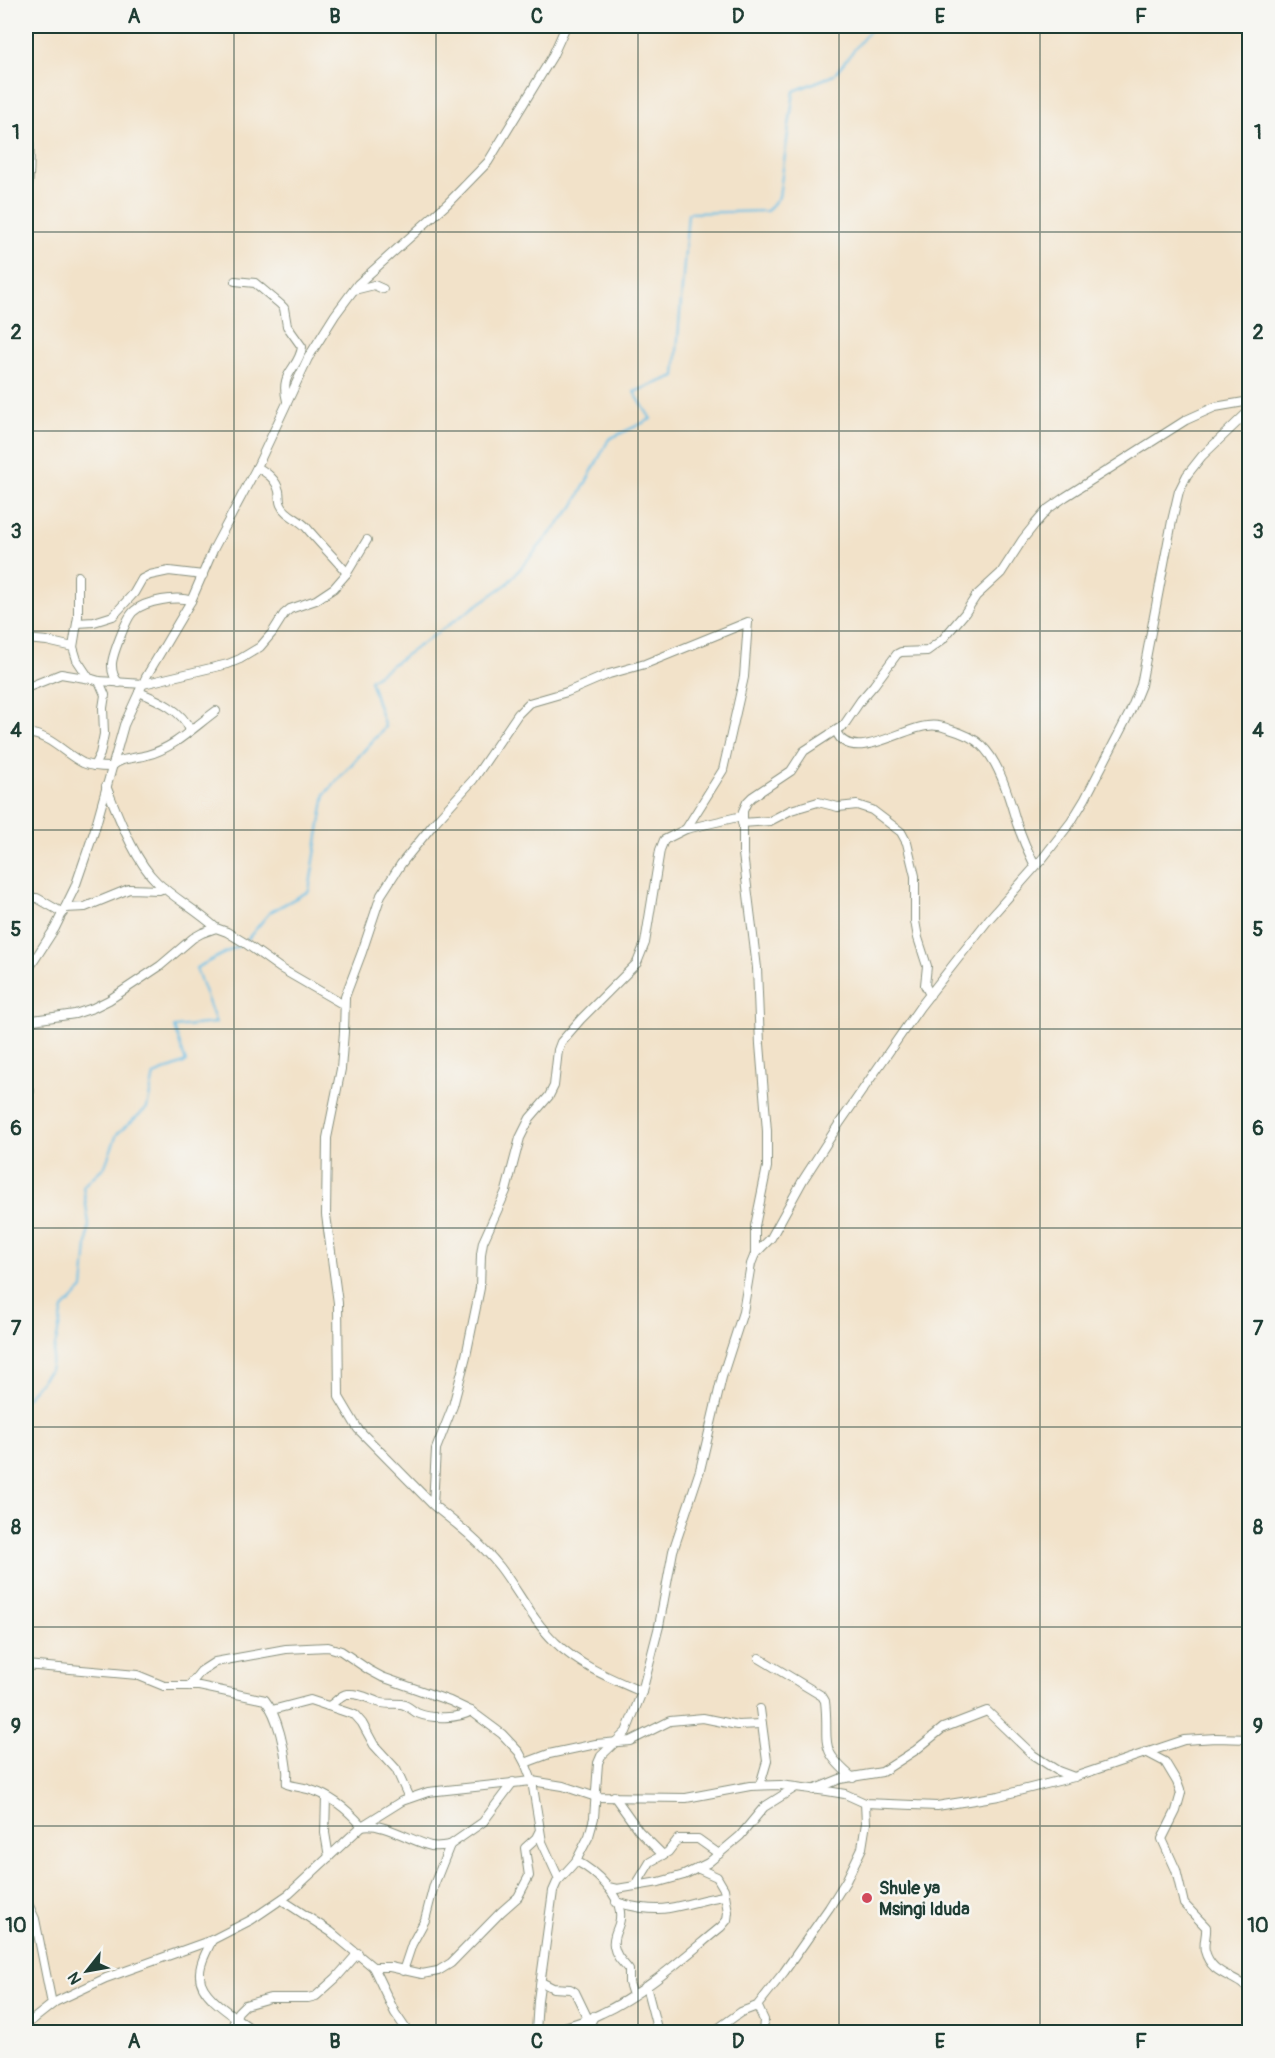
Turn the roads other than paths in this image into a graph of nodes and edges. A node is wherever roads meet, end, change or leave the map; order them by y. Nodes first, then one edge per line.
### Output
1 (566, 26) edge
2 (26, 108) edge
3 (26, 200) edge
4 (236, 281) dead end
5 (383, 289) dead end
6 (353, 290) junction
7 (288, 401) junction
8 (1250, 401) edge
9 (1250, 410) edge
10 (257, 467) junction
11 (367, 540) dead end
12 (347, 573) junction
13 (203, 575) junction
14 (78, 576) dead end
15 (191, 601) junction
16 (77, 623) junction
17 (26, 639) edge
18 (72, 647) junction
19 (95, 680) junction
20 (119, 683) junction
21 (26, 686) edge
22 (141, 688) junction
23 (216, 711) dead end
24 (190, 730) junction
25 (837, 731) junction
26 (26, 733) edge
27 (94, 766) junction
28 (111, 767) junction
29 (106, 786) junction
30 (742, 820) junction
31 (686, 829) junction
32 (1035, 866) junction
33 (164, 888) junction
34 (26, 898) edge
35 (64, 910) junction
36 (216, 928) junction
37 (26, 973) edge
38 (930, 995) junction
39 (344, 1005) junction
40 (26, 1021) edge
41 (755, 1254) junction
42 (433, 1505) junction
43 (759, 1658) dead end
44 (26, 1665) edge
45 (189, 1686) junction
46 (642, 1692) junction
47 (327, 1706) junction
48 (760, 1709) dead end
49 (272, 1710) junction
50 (471, 1711) junction
51 (762, 1724) junction
52 (1250, 1739) edge
53 (616, 1743) junction
54 (1146, 1752) junction
55 (525, 1763) junction
56 (1074, 1777) junction
57 (853, 1778) junction
58 (532, 1781) junction
59 (513, 1782) junction
60 (760, 1785) junction
61 (796, 1787) junction
62 (813, 1790) junction
63 (614, 1796) junction
64 (326, 1797) junction
65 (596, 1797) junction
66 (409, 1798) junction
67 (865, 1803) junction
68 (362, 1826) junction
69 (539, 1832) junction
70 (450, 1845) junction
71 (719, 1854) junction
72 (663, 1856) junction
73 (329, 1857) junction
74 (576, 1861) junction
75 (697, 1869) junction
76 (559, 1879) junction
77 (636, 1885) junction
78 (608, 1887) junction
79 (725, 1896) junction
80 (26, 1899) edge
81 (282, 1900) junction
82 (616, 1902) junction
83 (212, 1940) junction
84 (358, 1953) junction
85 (373, 1967) junction
86 (403, 1971) junction
87 (541, 1982) junction
88 (646, 1986) junction
89 (1250, 1994) edge
90 (633, 1995) junction
91 (52, 2004) junction
92 (758, 2007) dead end
93 (236, 2016) junction
94 (591, 2018) junction
95 (26, 2025) edge
96 (230, 2032) edge
97 (255, 2032) edge
98 (408, 2032) edge
99 (536, 2032) edge
100 (546, 2032) edge
101 (589, 2032) edge
102 (658, 2032) edge
103 (713, 2032) edge
104 (763, 2032) edge

1 - 6 street
2 - 3 street
4 - 7 street
5 - 6 street
6 - 7 street
7 - 10 street
8 - 25 street
9 - 32 street
10 - 12 street
10 - 13 street
11 - 12 street
12 - 22 street
13 - 15 street
13 - 16 street
14 - 16 street
15 - 20 street
15 - 22 street
16 - 18 street
17 - 18 street
18 - 19 street
19 - 20 street
19 - 21 street
19 - 27 street
20 - 22 street
22 - 24 street
22 - 28 street
23 - 24 street
24 - 28 street
25 - 30 street
25 - 32 street
26 - 27 street
27 - 28 street
28 - 29 street
29 - 33 street
29 - 35 street
30 - 31 street
30 - 38 street
30 - 41 street
31 - 39 street
31 - 42 street
32 - 38 street
33 - 35 street
33 - 36 street
34 - 35 street
35 - 37 street
36 - 39 street
36 - 40 street
38 - 41 street
39 - 42 street
41 - 46 street
42 - 46 street
43 - 57 street
44 - 45 street
45 - 49 street
45 - 50 street
46 - 53 street
47 - 49 street
47 - 50 street
47 - 66 street
48 - 51 street
49 - 64 street
50 - 55 street
51 - 53 street
51 - 60 street
52 - 54 street
53 - 55 street
53 - 65 street
54 - 56 street
54 - 89 street
55 - 58 street
56 - 57 street
56 - 67 street
57 - 62 street
58 - 59 street
58 - 65 street
58 - 69 street
59 - 66 street
59 - 70 street
60 - 61 street
60 - 63 street
61 - 62 street
61 - 71 street
62 - 67 street
63 - 65 street
63 - 72 street
64 - 68 street
64 - 73 street
65 - 74 street
66 - 68 street
67 - 103 street
68 - 70 street
68 - 73 street
69 - 76 street
69 - 86 street
70 - 86 street
71 - 72 street
71 - 75 street
72 - 77 street
73 - 81 street
74 - 76 street
74 - 78 street
75 - 77 street
75 - 79 street
76 - 87 street
77 - 78 street
78 - 82 street
79 - 82 street
79 - 88 street
80 - 91 street
81 - 83 street
81 - 84 street
82 - 90 street
83 - 91 street
83 - 93 street
84 - 85 street
84 - 93 street
85 - 86 street
85 - 98 street
87 - 94 street
87 - 99 street
88 - 90 street
88 - 102 street
90 - 94 street
91 - 95 street
92 - 104 street
93 - 96 street
93 - 97 street
94 - 100 street
94 - 101 street

